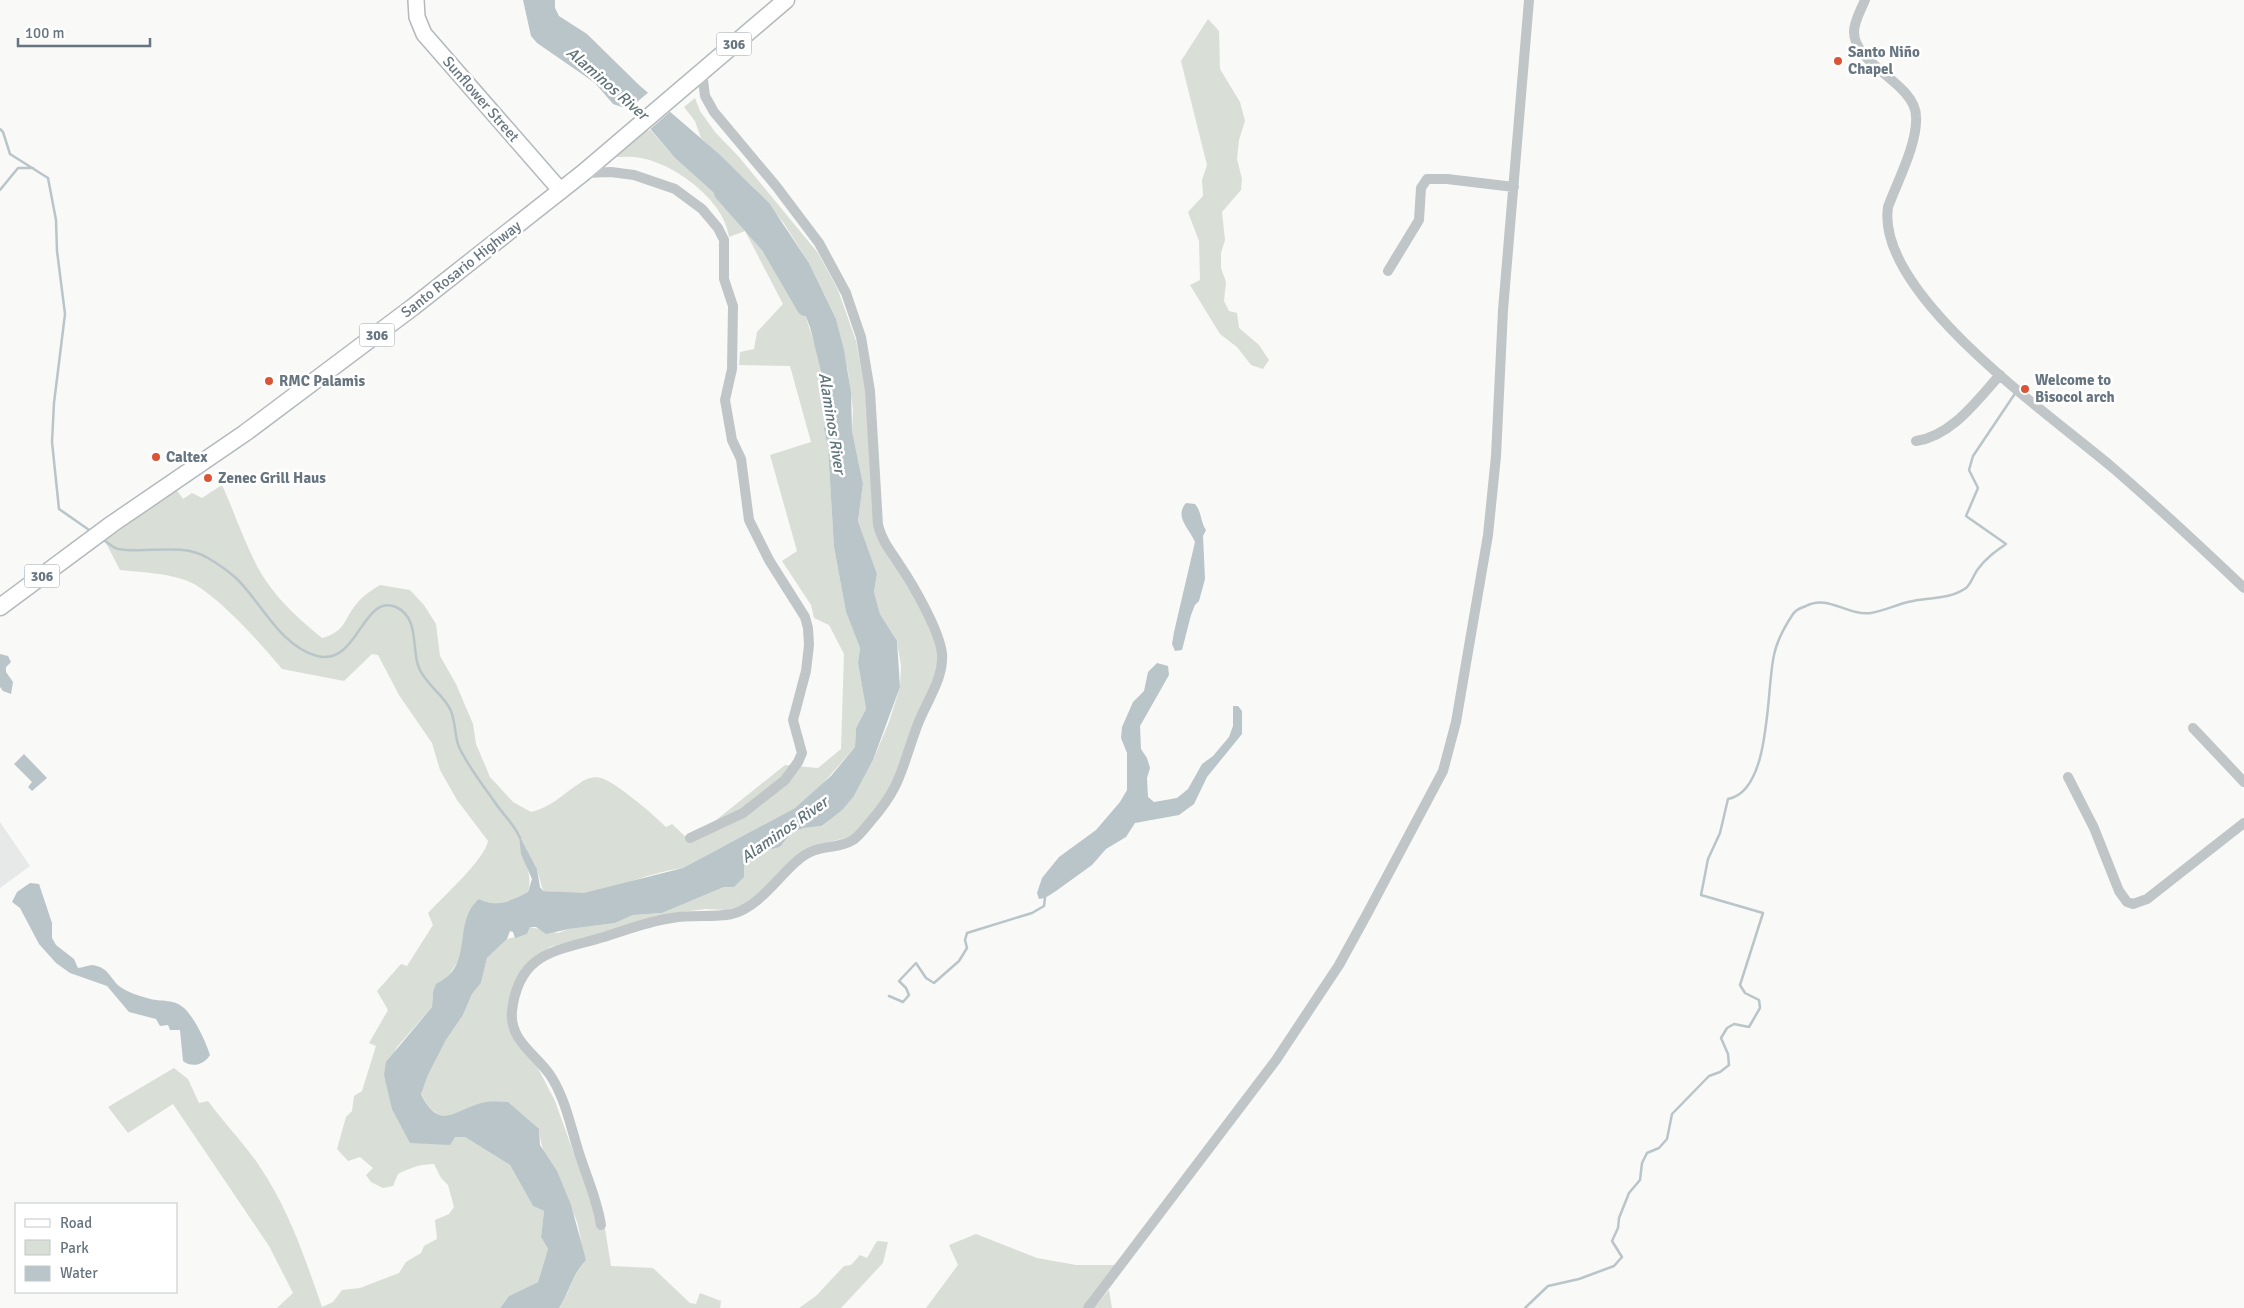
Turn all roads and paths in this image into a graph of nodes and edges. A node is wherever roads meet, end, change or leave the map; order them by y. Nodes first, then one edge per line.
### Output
1 (416, 0) edge
2 (786, 0) edge
3 (1529, 0) edge
4 (1865, 0) edge
5 (702, 72) junction
6 (583, 173) junction
7 (1514, 187) junction
8 (560, 191) junction
9 (1388, 272) dead end
10 (2000, 375) junction
11 (1916, 440) dead end
12 (2244, 588) edge
13 (0, 607) edge
14 (2193, 728) dead end
15 (2068, 777) dead end
16 (2244, 782) edge
17 (2244, 823) edge
18 (690, 838) dead end
19 (601, 1225) dead end
20 (1088, 1308) edge

1 - 8 street, Sunflower Street
2 - 5 main road, Santo Rosario Highway / 306
3 - 7 street
4 - 10 street
5 - 6 main road, Santo Rosario Highway / 306
5 - 19 street
6 - 8 main road, Santo Rosario Highway / 306
6 - 18 street
7 - 9 street
7 - 20 street
8 - 13 main road, Santo Rosario Highway / 306
10 - 11 street
10 - 12 street
14 - 16 street
15 - 17 street

